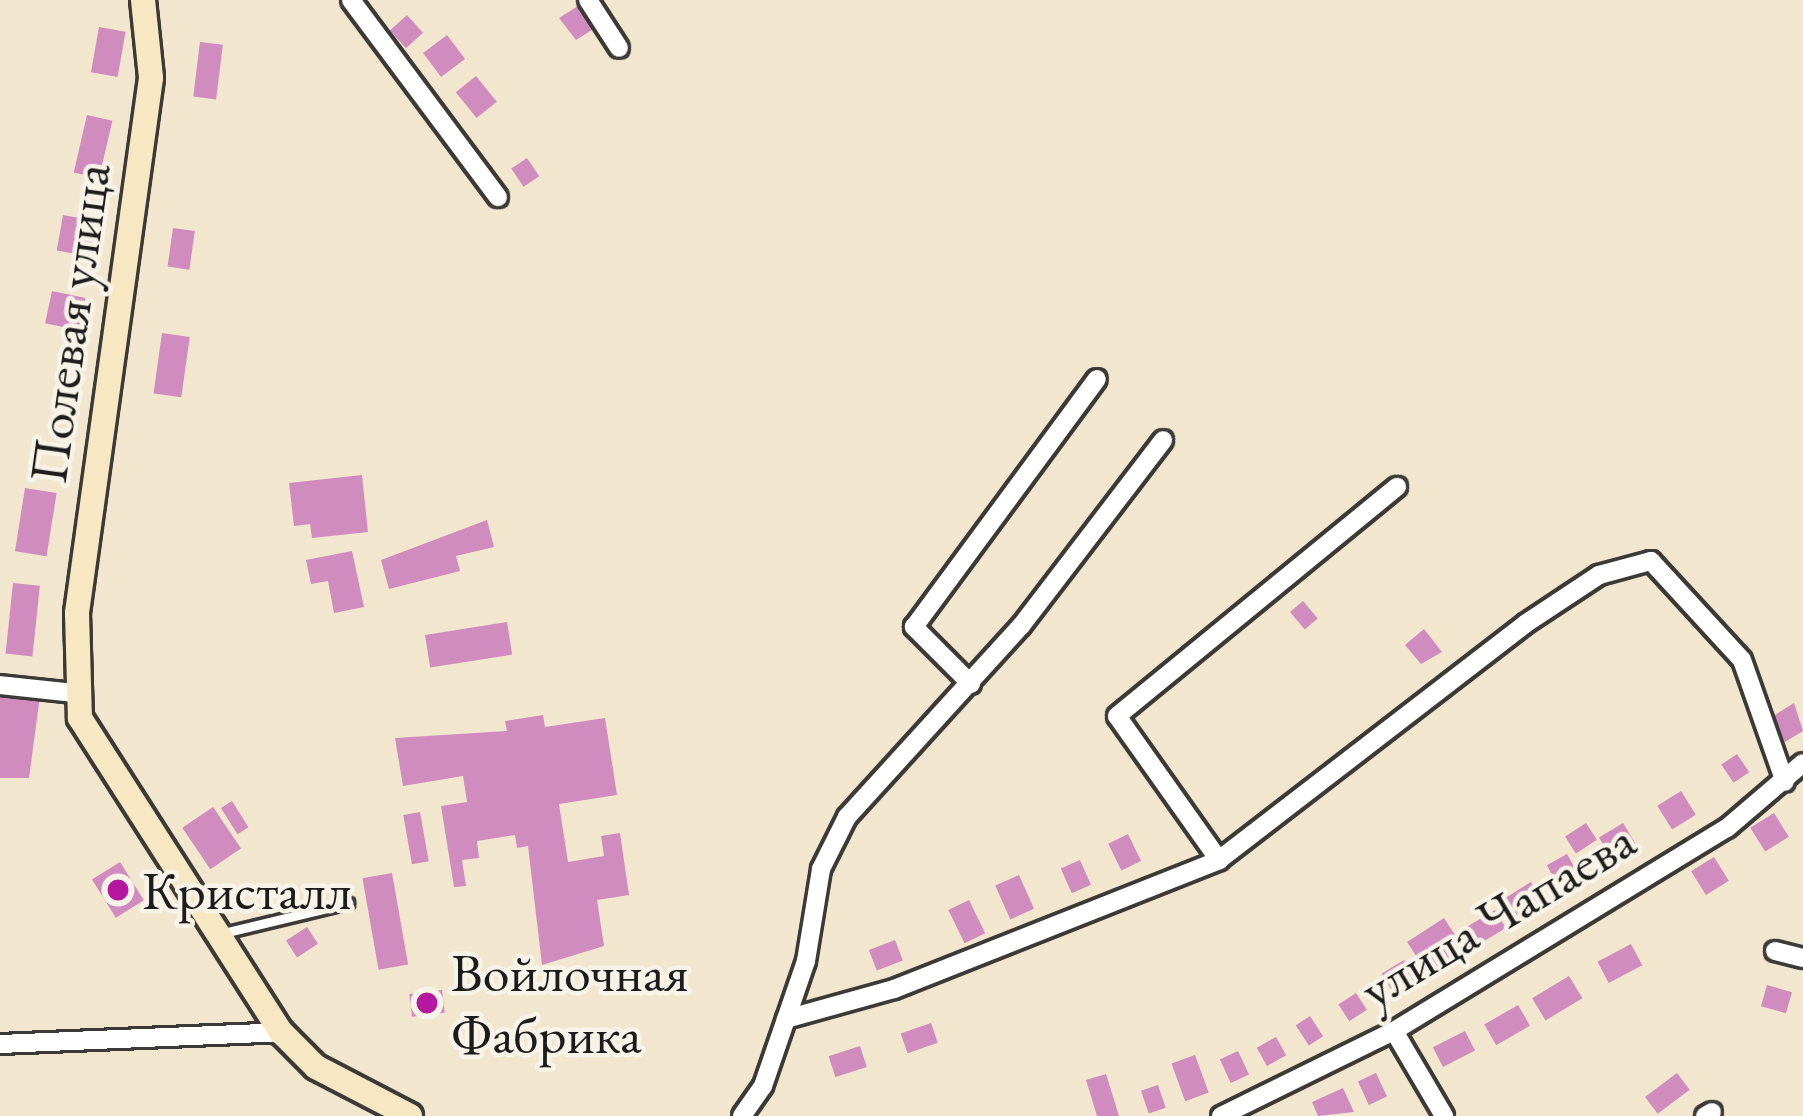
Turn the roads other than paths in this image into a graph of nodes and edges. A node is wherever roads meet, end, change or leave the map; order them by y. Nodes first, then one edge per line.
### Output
1 (143, 0) edge
2 (351, 0) edge
3 (588, 0) edge
4 (620, 48) dead end
5 (499, 197) dead end
6 (1097, 379) dead end
7 (1163, 440) dead end
8 (1397, 487) dead end
9 (0, 685) edge
10 (971, 685) junction
11 (75, 693) junction
12 (1803, 763) edge
13 (1785, 782) junction
14 (1219, 860) junction
15 (348, 903) dead end
16 (223, 932) junction
17 (1775, 951) dead end
18 (1803, 958) edge
19 (786, 1019) junction
20 (1394, 1031) junction
21 (280, 1032) junction
22 (0, 1044) edge
23 (410, 1116) edge
24 (742, 1116) edge
25 (1221, 1116) edge
26 (1444, 1116) edge

1 - 11 street, Полевая улица
2 - 5 street
3 - 4 street
6 - 10 street
7 - 10 street
8 - 14 street
9 - 11 street
10 - 19 street
11 - 16 street, Полевая улица
12 - 13 street, улица Чапаева
13 - 14 street
13 - 20 street, улица Чапаева
14 - 19 street
15 - 16 lane
16 - 21 street, Полевая улица
17 - 18 street
19 - 24 street
20 - 25 street, улица Чапаева
20 - 26 street
21 - 22 street
21 - 23 street, Полевая улица

